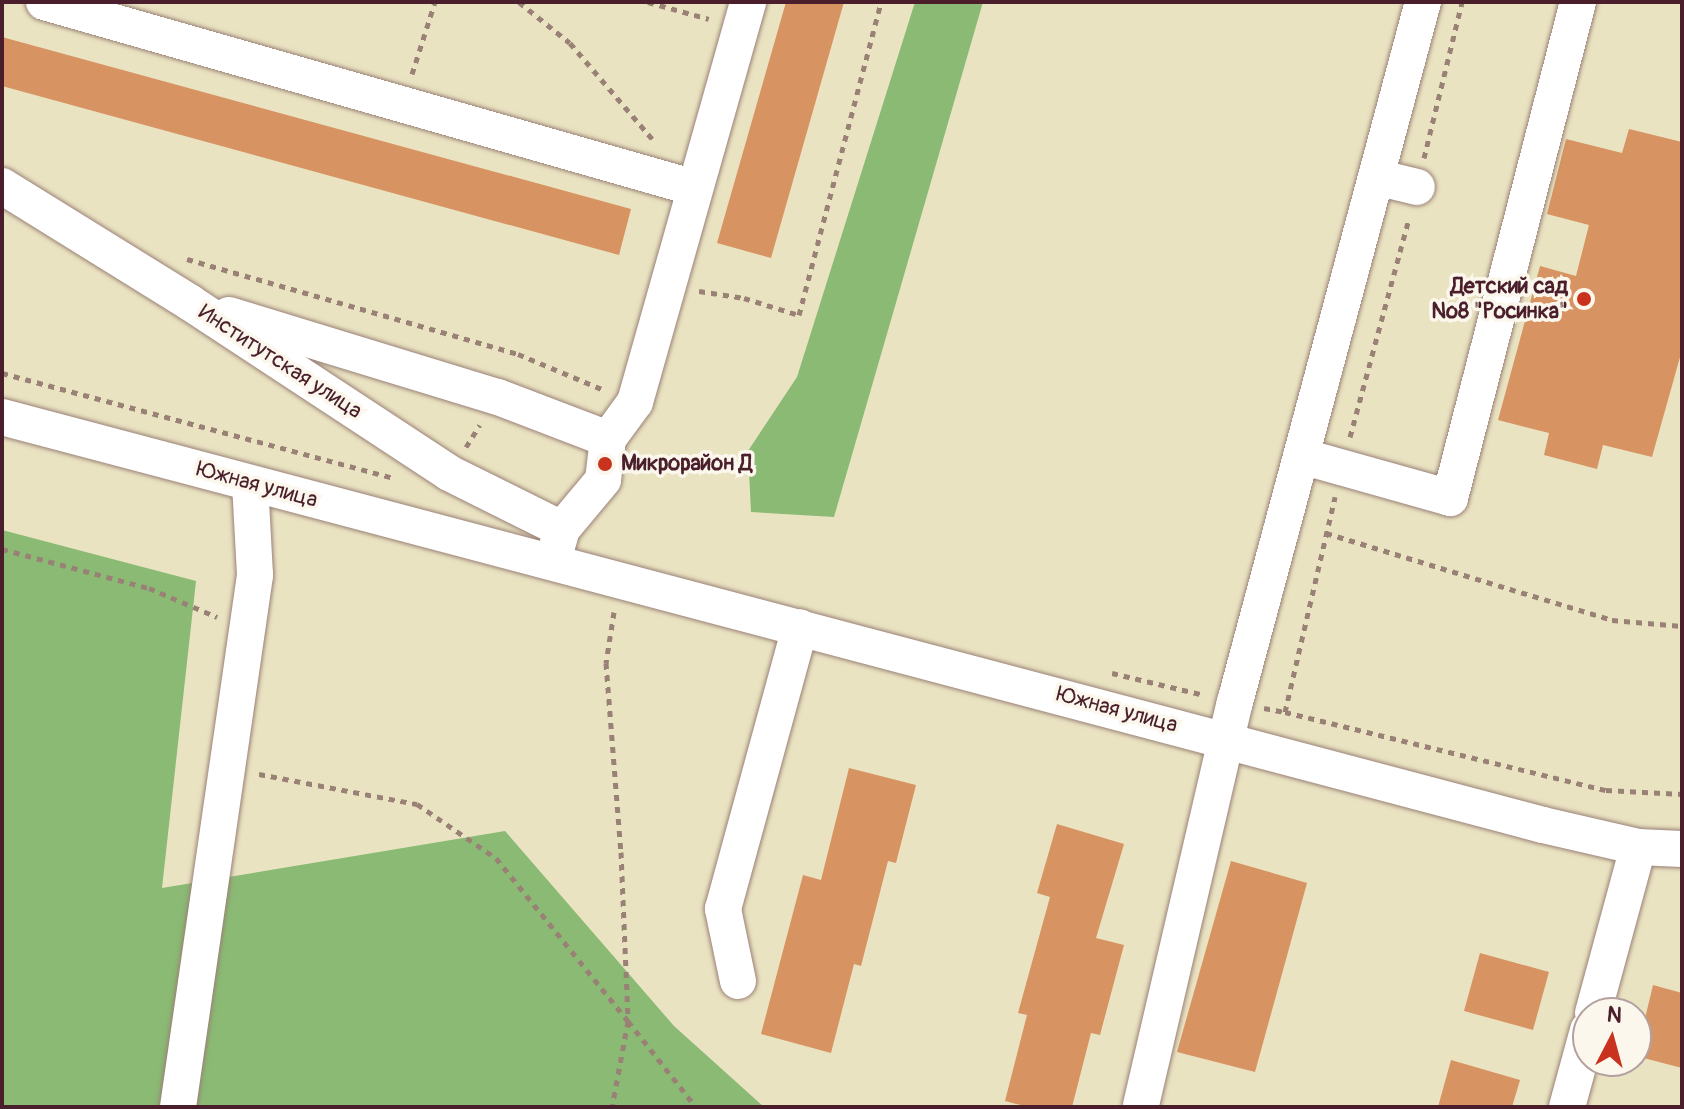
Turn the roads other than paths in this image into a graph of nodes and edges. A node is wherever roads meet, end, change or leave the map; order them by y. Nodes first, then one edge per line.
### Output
1 (44, 2) edge
2 (1423, 2) edge
3 (1578, 2) edge
4 (744, 15) edge
5 (1376, 177) junction
6 (2, 186) edge
7 (1417, 187) road end
8 (695, 188) junction
9 (189, 302) junction
10 (2, 417) edge
11 (608, 439) junction
12 (1301, 456) junction
13 (250, 484) junction
14 (557, 545) junction
15 (800, 627) junction
16 (1226, 739) junction
17 (1638, 847) junction
18 (1682, 849) edge
19 (738, 981) dead end
20 (1597, 997) edge
21 (1575, 1077) edge
22 (1141, 1105) dead end
23 (178, 1107) edge
24 (1567, 1107) edge

1 - 8 street
2 - 5 street
3 - 12 street
4 - 8 street
5 - 7 street
5 - 12 street
6 - 9 street, Институтская улица
8 - 11 street
9 - 11 street
9 - 14 street, Институтская улица
10 - 13 street, Южная улица
11 - 14 street
12 - 16 street
13 - 14 street, Южная улица
13 - 23 street
14 - 15 street, Южная улица
15 - 16 street, Южная улица
15 - 19 street
16 - 17 street, Южная улица
16 - 22 street
17 - 18 street, Южная улица
17 - 20 street
21 - 24 street

